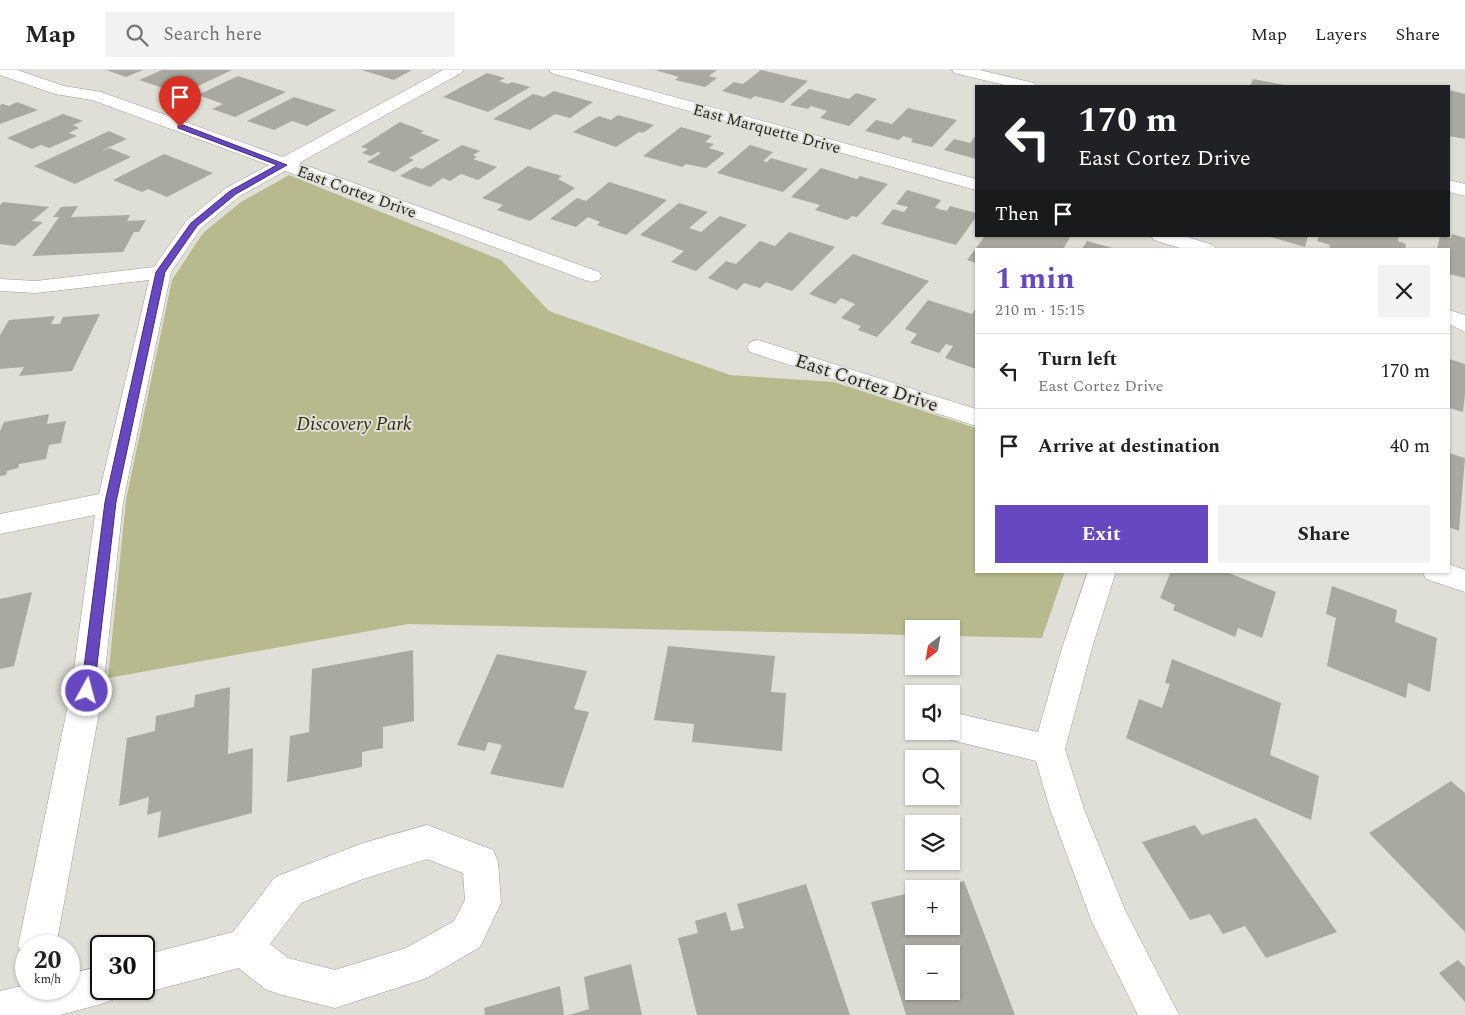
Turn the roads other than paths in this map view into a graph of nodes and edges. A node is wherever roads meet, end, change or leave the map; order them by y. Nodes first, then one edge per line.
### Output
1 (46, 70) edge
2 (455, 70) edge
3 (557, 70) edge
4 (960, 70) edge
5 (6, 72) edge
6 (1024, 85) edge
7 (95, 95) junction
8 (283, 165) junction
9 (975, 186) edge
10 (1450, 186) edge
11 (1465, 190) edge
12 (1164, 237) edge
13 (1203, 248) edge
14 (160, 272) junction
15 (592, 276) dead end
16 (0, 285) edge
17 (758, 347) dead end
18 (975, 418) edge
19 (110, 502) junction
20 (0, 524) edge
21 (1101, 573) edge
22 (1442, 573) edge
23 (1465, 581) edge
24 (960, 728) edge
25 (1049, 749) junction
26 (39, 935) edge
27 (244, 948) junction
28 (155, 971) edge
29 (90, 988) edge
30 (19, 1005) edge
31 (1159, 1015) edge

1 - 7 street, East Cortez Drive
2 - 8 street
3 - 9 street, East Marquette Drive
4 - 6 street
5 - 7 street, East Cortez Drive
7 - 8 street, East Cortez Drive
8 - 14 street
8 - 15 street, East Cortez Drive
10 - 11 street
12 - 13 street
14 - 16 street
14 - 19 street
17 - 18 street, East Cortez Drive
19 - 20 street
19 - 26 street
21 - 25 street
22 - 23 street
24 - 25 street
25 - 31 street
27 - 27 street
27 - 28 street
29 - 30 street

